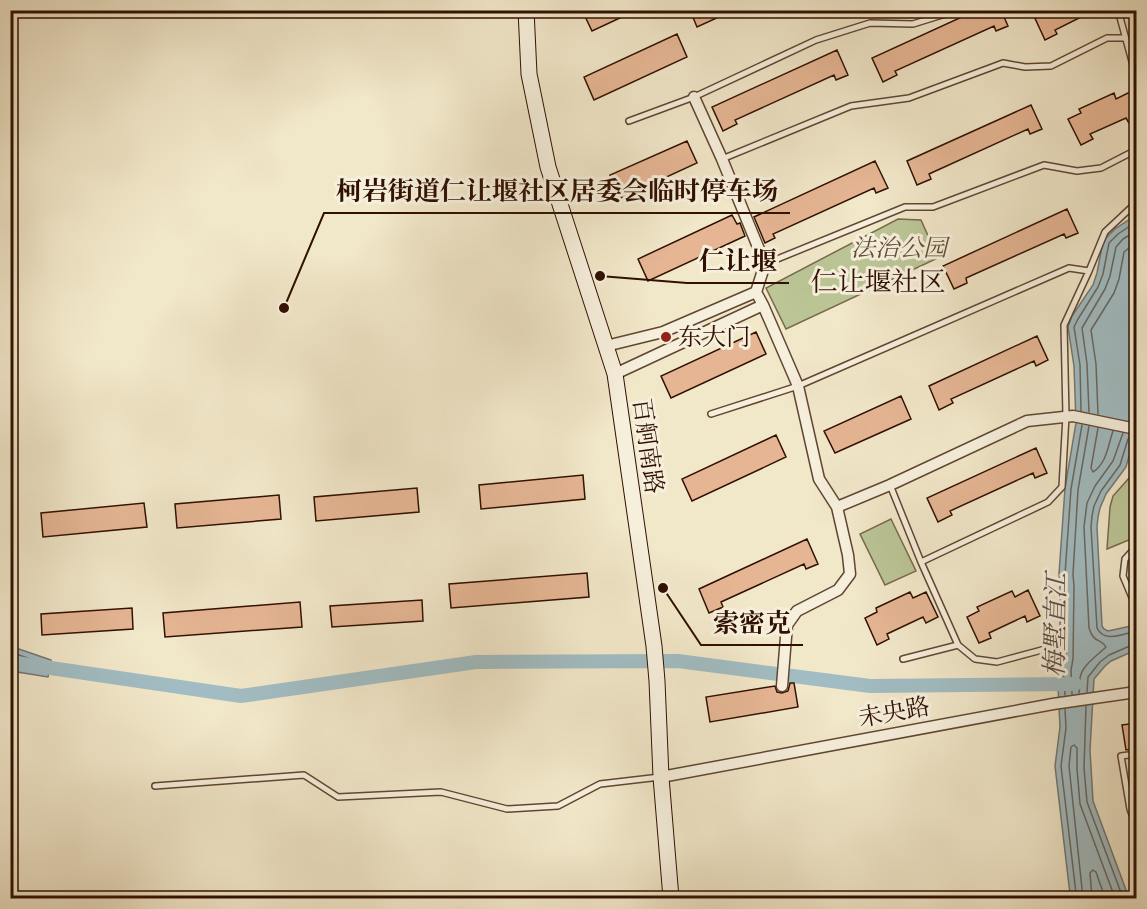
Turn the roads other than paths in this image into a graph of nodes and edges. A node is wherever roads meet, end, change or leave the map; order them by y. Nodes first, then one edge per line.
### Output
1 (526, 10) edge
2 (958, 10) edge
3 (1118, 10) edge
4 (1125, 38) junction
5 (1137, 50) edge
6 (1129, 51) junction
7 (1137, 76) edge
8 (694, 97) junction
9 (629, 121) dead end
10 (1137, 150) edge
11 (722, 159) junction
12 (1137, 203) edge
13 (765, 264) junction
14 (1089, 271) junction
15 (756, 292) junction
16 (763, 305) junction
17 (606, 346) junction
18 (615, 374) junction
19 (798, 386) junction
20 (711, 414) dead end
21 (1069, 416) junction
22 (1137, 429) edge
23 (890, 485) junction
24 (837, 507) junction
25 (1137, 547) edge
26 (921, 562) junction
27 (1137, 608) edge
28 (958, 645) junction
29 (1053, 647) dead end
30 (903, 659) dead end
31 (782, 686) dead end
32 (1135, 692) edge
33 (1137, 754) edge
34 (660, 777) junction
35 (155, 786) dead end
36 (1137, 825) edge
37 (671, 898) edge

1 - 17 street, 百舸南路
2 - 8 lane
3 - 4 lane
4 - 6 lane
4 - 11 lane
5 - 6 lane
6 - 7 lane
8 - 9 lane
8 - 11 street
10 - 13 lane
11 - 13 street
12 - 14 lane
13 - 15 street
14 - 19 lane
14 - 21 lane
15 - 16 street
15 - 17 street
16 - 18 street
16 - 19 street
17 - 18 street, 百舸南路
18 - 34 street, 百舸南路
19 - 20 lane
19 - 24 street
21 - 22 street
21 - 23 street
21 - 26 lane
23 - 24 street
23 - 26 lane
24 - 31 street
25 - 27 lane
26 - 28 lane
28 - 29 lane
28 - 30 lane
32 - 34 street, 未央路
33 - 36 lane
34 - 35 lane
34 - 37 street, 百舸南路

